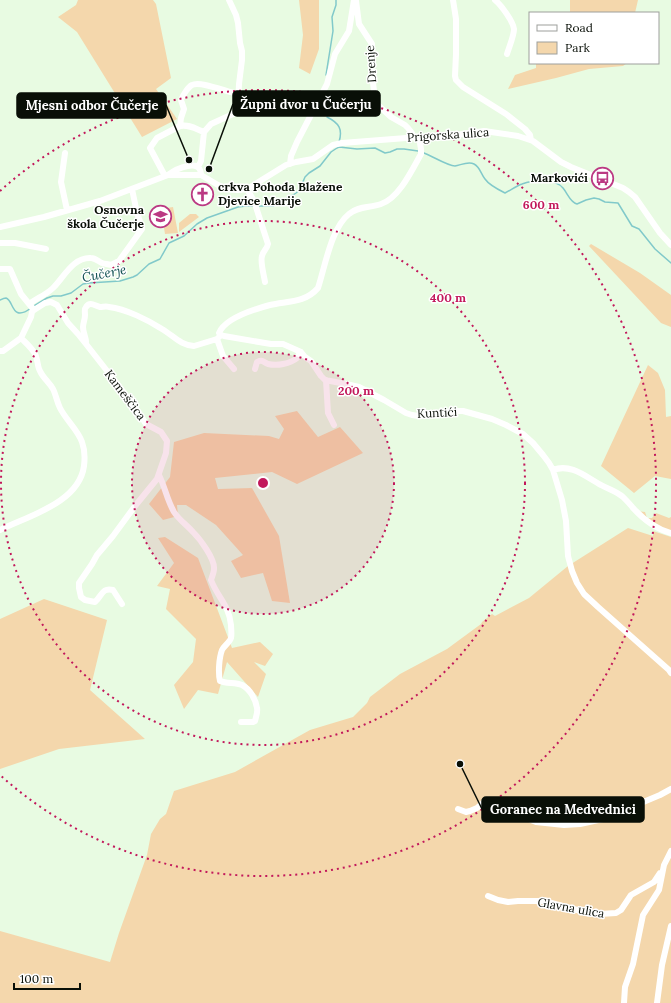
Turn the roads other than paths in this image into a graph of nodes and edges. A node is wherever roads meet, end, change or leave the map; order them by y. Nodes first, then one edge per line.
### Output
1 (229, 0) edge
2 (355, 0) edge
3 (453, 0) edge
4 (495, 0) edge
5 (507, 54) dead end
6 (239, 94) junction
7 (180, 126) junction
8 (204, 132) junction
9 (416, 137) junction
10 (531, 140) junction
11 (65, 154) dead end
12 (290, 164) junction
13 (198, 167) junction
14 (201, 175) junction
15 (167, 176) junction
16 (132, 189) junction
17 (247, 189) junction
18 (67, 210) junction
19 (0, 227) edge
20 (0, 243) edge
21 (671, 245) edge
22 (46, 249) dead end
23 (0, 269) edge
24 (265, 282) dead end
25 (32, 307) junction
26 (219, 337) junction
27 (22, 338) junction
28 (86, 344) junction
29 (1, 352) edge
30 (301, 352) junction
31 (234, 369) dead end
32 (255, 370) dead end
33 (326, 380) junction
34 (334, 425) dead end
35 (553, 470) junction
36 (158, 475) junction
37 (0, 530) edge
38 (671, 533) edge
39 (122, 604) dead end
40 (671, 673) edge
41 (241, 722) dead end
42 (671, 789) edge
43 (458, 809) dead end
44 (671, 851) edge
45 (662, 873) junction
46 (488, 896) dead end
47 (671, 926) edge
48 (624, 1003) edge
49 (657, 1003) edge

1 - 6 street
2 - 9 street, Drenje
2 - 12 street
3 - 10 street
4 - 5 street
6 - 7 street
6 - 8 street
7 - 8 street
7 - 15 street
8 - 13 street
9 - 10 street, Prigorska ulica
9 - 12 street, Prigorska ulica
9 - 26 street
10 - 21 street, Prigorska ulica
11 - 18 street
12 - 17 street, Prigorska ulica
13 - 14 street
13 - 15 street
14 - 15 street
14 - 17 street
15 - 16 street
16 - 18 street
16 - 25 street
17 - 24 street
18 - 19 street
20 - 22 street
23 - 25 street
25 - 27 street
25 - 28 street, Kameščica
26 - 28 street, Kameščica
26 - 30 street
26 - 31 street
27 - 29 street
27 - 37 street
28 - 36 street, Kameščica
30 - 32 street
30 - 33 street
33 - 34 street
33 - 35 street, Kuntići
35 - 38 street
35 - 40 street, Kuntići
36 - 39 street, Kameščica
36 - 41 street
42 - 43 street
44 - 45 street, Glavna ulica
45 - 46 street, Glavna ulica
45 - 48 street, Glavna ulica
47 - 49 street

